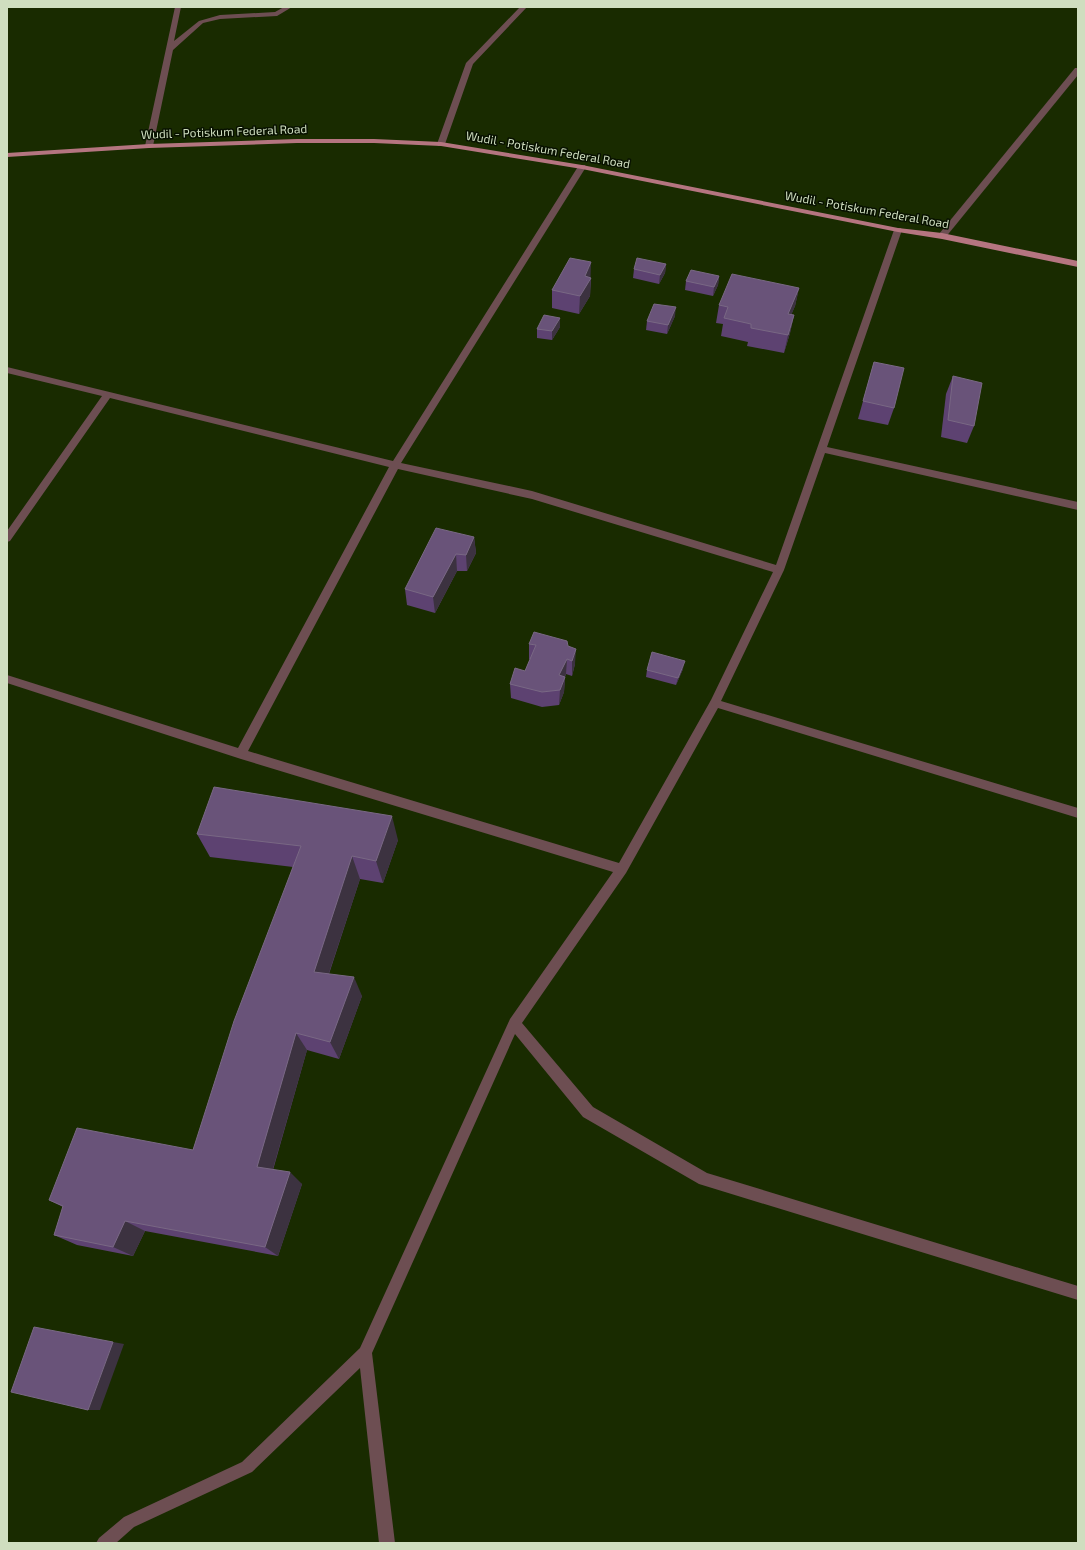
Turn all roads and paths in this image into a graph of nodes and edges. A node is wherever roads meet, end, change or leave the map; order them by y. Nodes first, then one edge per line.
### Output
1 (178, 7) edge
2 (289, 7) edge
3 (524, 7) edge
4 (169, 50) junction
5 (1078, 70) edge
6 (441, 144) junction
7 (149, 146) junction
8 (8, 156) edge
9 (582, 167) junction
10 (898, 230) junction
11 (942, 236) junction
12 (1078, 264) edge
13 (7, 370) edge
14 (107, 396) junction
15 (822, 449) junction
16 (395, 465) junction
17 (1078, 506) edge
18 (7, 538) edge
19 (779, 570) junction
20 (7, 679) edge
21 (715, 703) junction
22 (241, 754) junction
23 (1078, 813) edge
24 (622, 869) junction
25 (514, 1023) junction
26 (1078, 1293) edge
27 (365, 1353) junction
28 (104, 1543) edge
29 (387, 1543) edge

1 - 4 street
2 - 4 street
3 - 6 street
4 - 7 street
5 - 11 street
6 - 7 main road, Wudil - Potiskum Federal Road
6 - 9 main road, Wudil - Potiskum Federal Road
7 - 8 main road, Wudil - Potiskum Federal Road
9 - 10 main road, Wudil - Potiskum Federal Road
9 - 16 street
10 - 11 main road, Wudil - Potiskum Federal Road
10 - 15 street
11 - 12 main road, Wudil - Potiskum Federal Road
13 - 14 street
14 - 16 street
14 - 18 street
15 - 17 street
15 - 19 street
16 - 19 street
16 - 22 street
19 - 21 street
20 - 22 street
21 - 23 street
21 - 24 street
22 - 24 street
24 - 25 street
25 - 26 street
25 - 27 street
27 - 28 street
27 - 29 street

